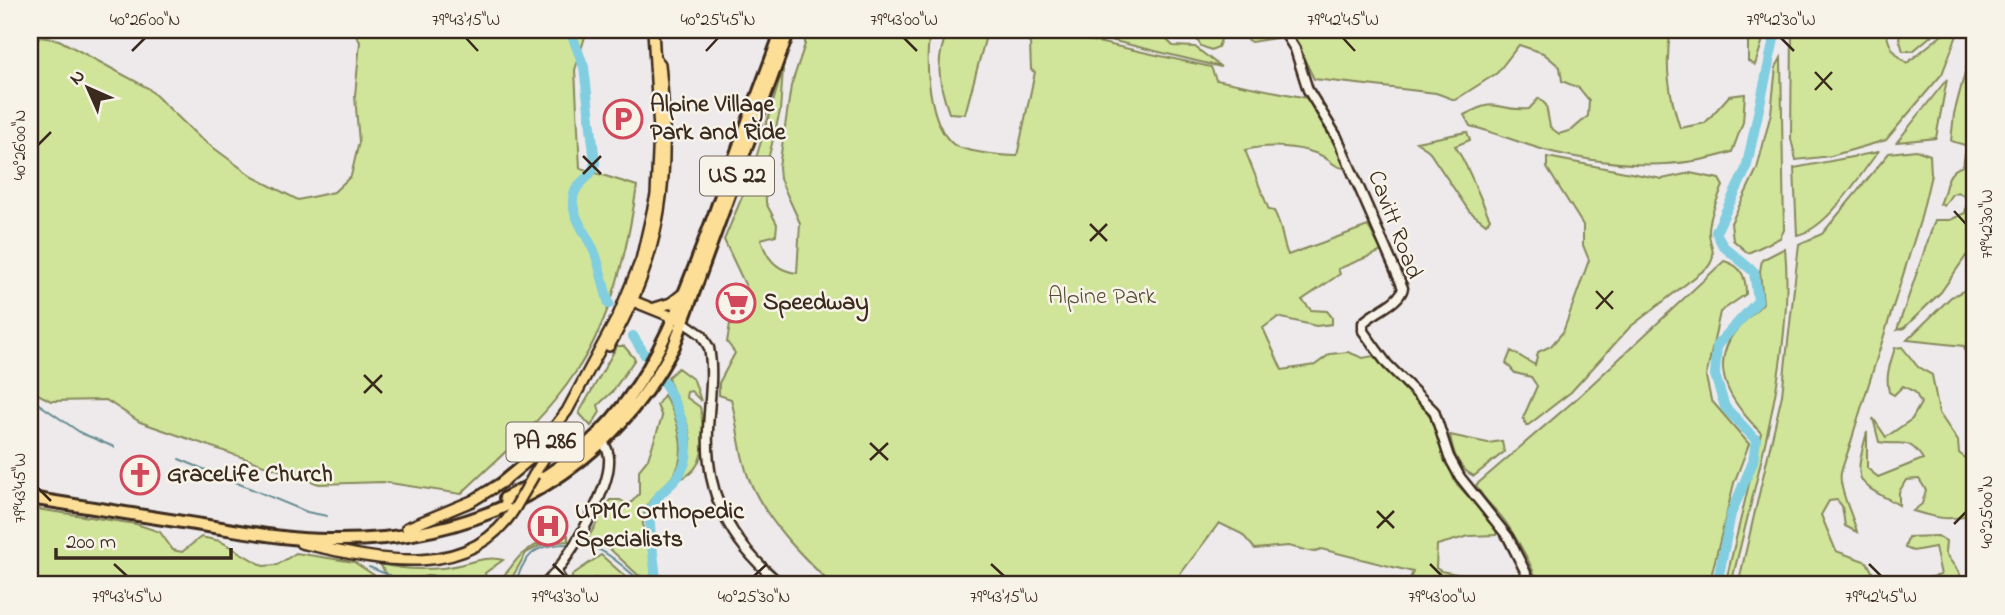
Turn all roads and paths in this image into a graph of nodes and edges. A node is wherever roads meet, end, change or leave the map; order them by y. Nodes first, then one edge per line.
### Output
1 (653, 30) edge
2 (782, 30) edge
3 (789, 30) edge
4 (1283, 30) edge
5 (686, 291) junction
6 (630, 299) junction
7 (653, 309) junction
8 (680, 320) junction
9 (601, 438) junction
10 (30, 491) edge
11 (30, 498) edge
12 (407, 528) junction
13 (265, 534) junction
14 (556, 572) junction
15 (544, 585) edge
16 (564, 585) edge
17 (782, 585) edge
18 (1532, 585) edge

1 - 6 main road, PA 286
2 - 5 highway, US 22
3 - 8 highway, US 22
4 - 18 street, Cavitt Road
5 - 7 main road
5 - 8 highway, US 22
6 - 7 main road
6 - 12 main road, PA 286
6 - 13 main road, PA 286, bridge
7 - 8 main road
8 - 9 highway, US 22
8 - 17 street
9 - 12 highway, US 22
9 - 13 highway, US 22
9 - 14 street
10 - 12 highway, US 22
11 - 13 highway, US 22
14 - 15 street
14 - 16 street

